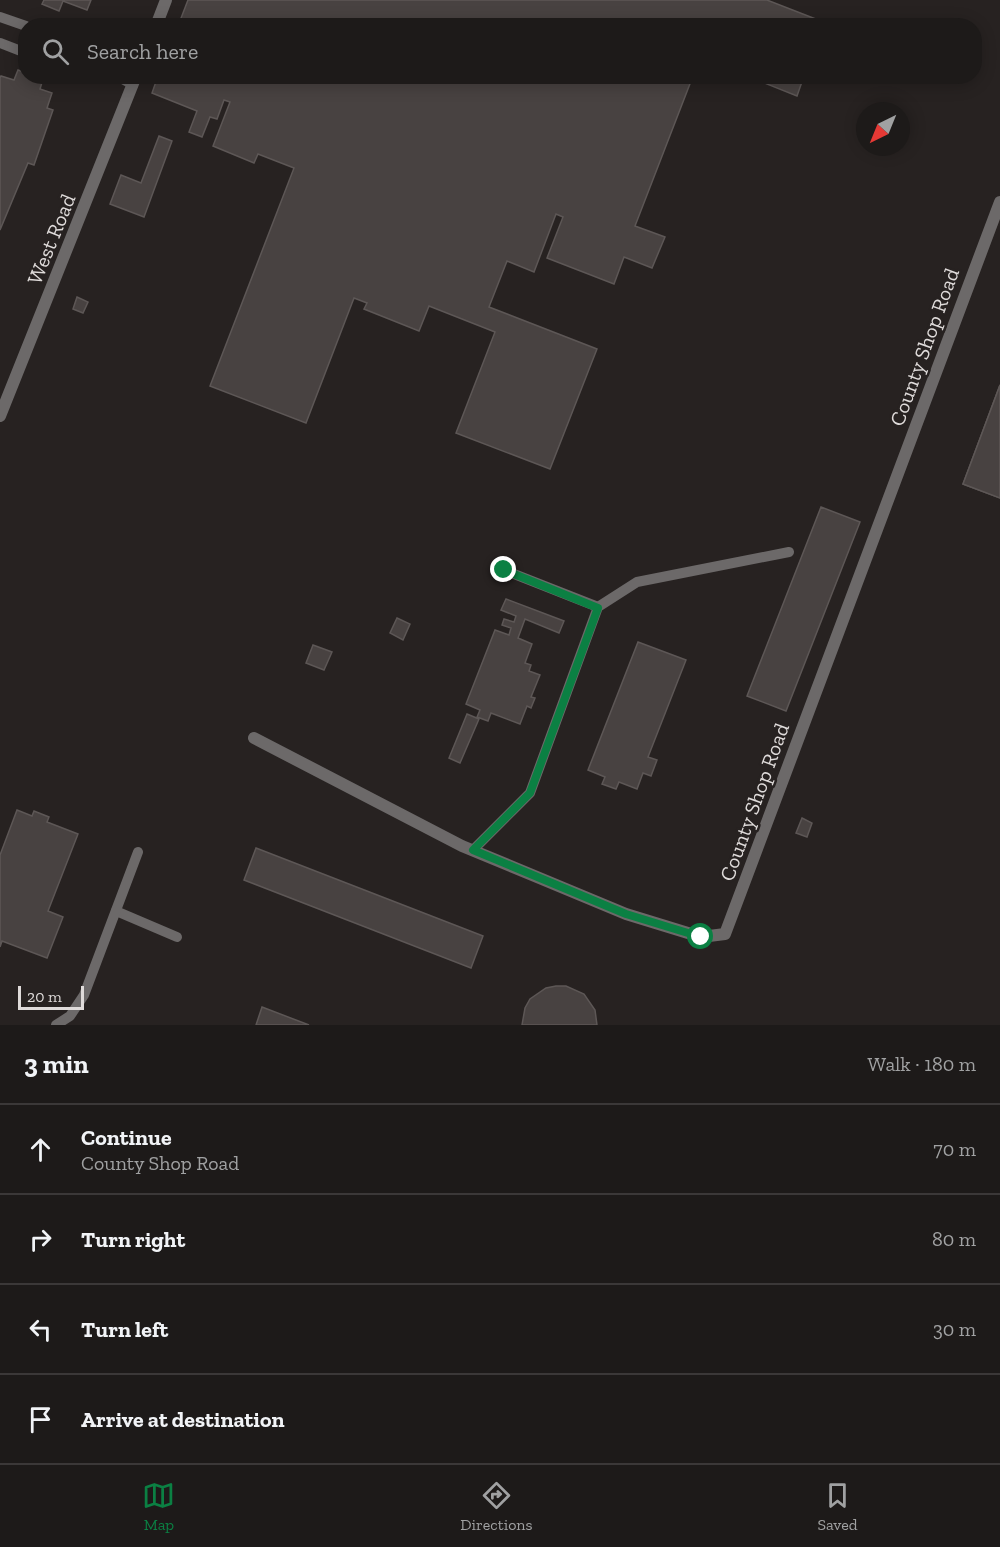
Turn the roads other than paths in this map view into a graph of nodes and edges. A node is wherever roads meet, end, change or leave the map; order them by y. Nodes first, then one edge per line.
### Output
1 (166, 0) edge
2 (0, 17) edge
3 (159, 18) edge
4 (18, 23) edge
5 (0, 43) edge
6 (18, 50) edge
7 (133, 84) edge
8 (1000, 202) edge
9 (0, 416) edge
10 (789, 552) dead end
11 (504, 570) dead end
12 (598, 608) junction
13 (254, 738) dead end
14 (473, 850) junction
15 (138, 852) dead end
16 (116, 911) junction
17 (177, 937) dead end
18 (56, 1025) edge

1 - 3 street
2 - 4 lane
5 - 6 lane
7 - 9 street, West Road
8 - 14 street, County Shop Road
10 - 12 lane
11 - 12 lane
12 - 14 lane
13 - 14 street, County Shop Road
15 - 16 lane
16 - 17 lane
16 - 18 lane

